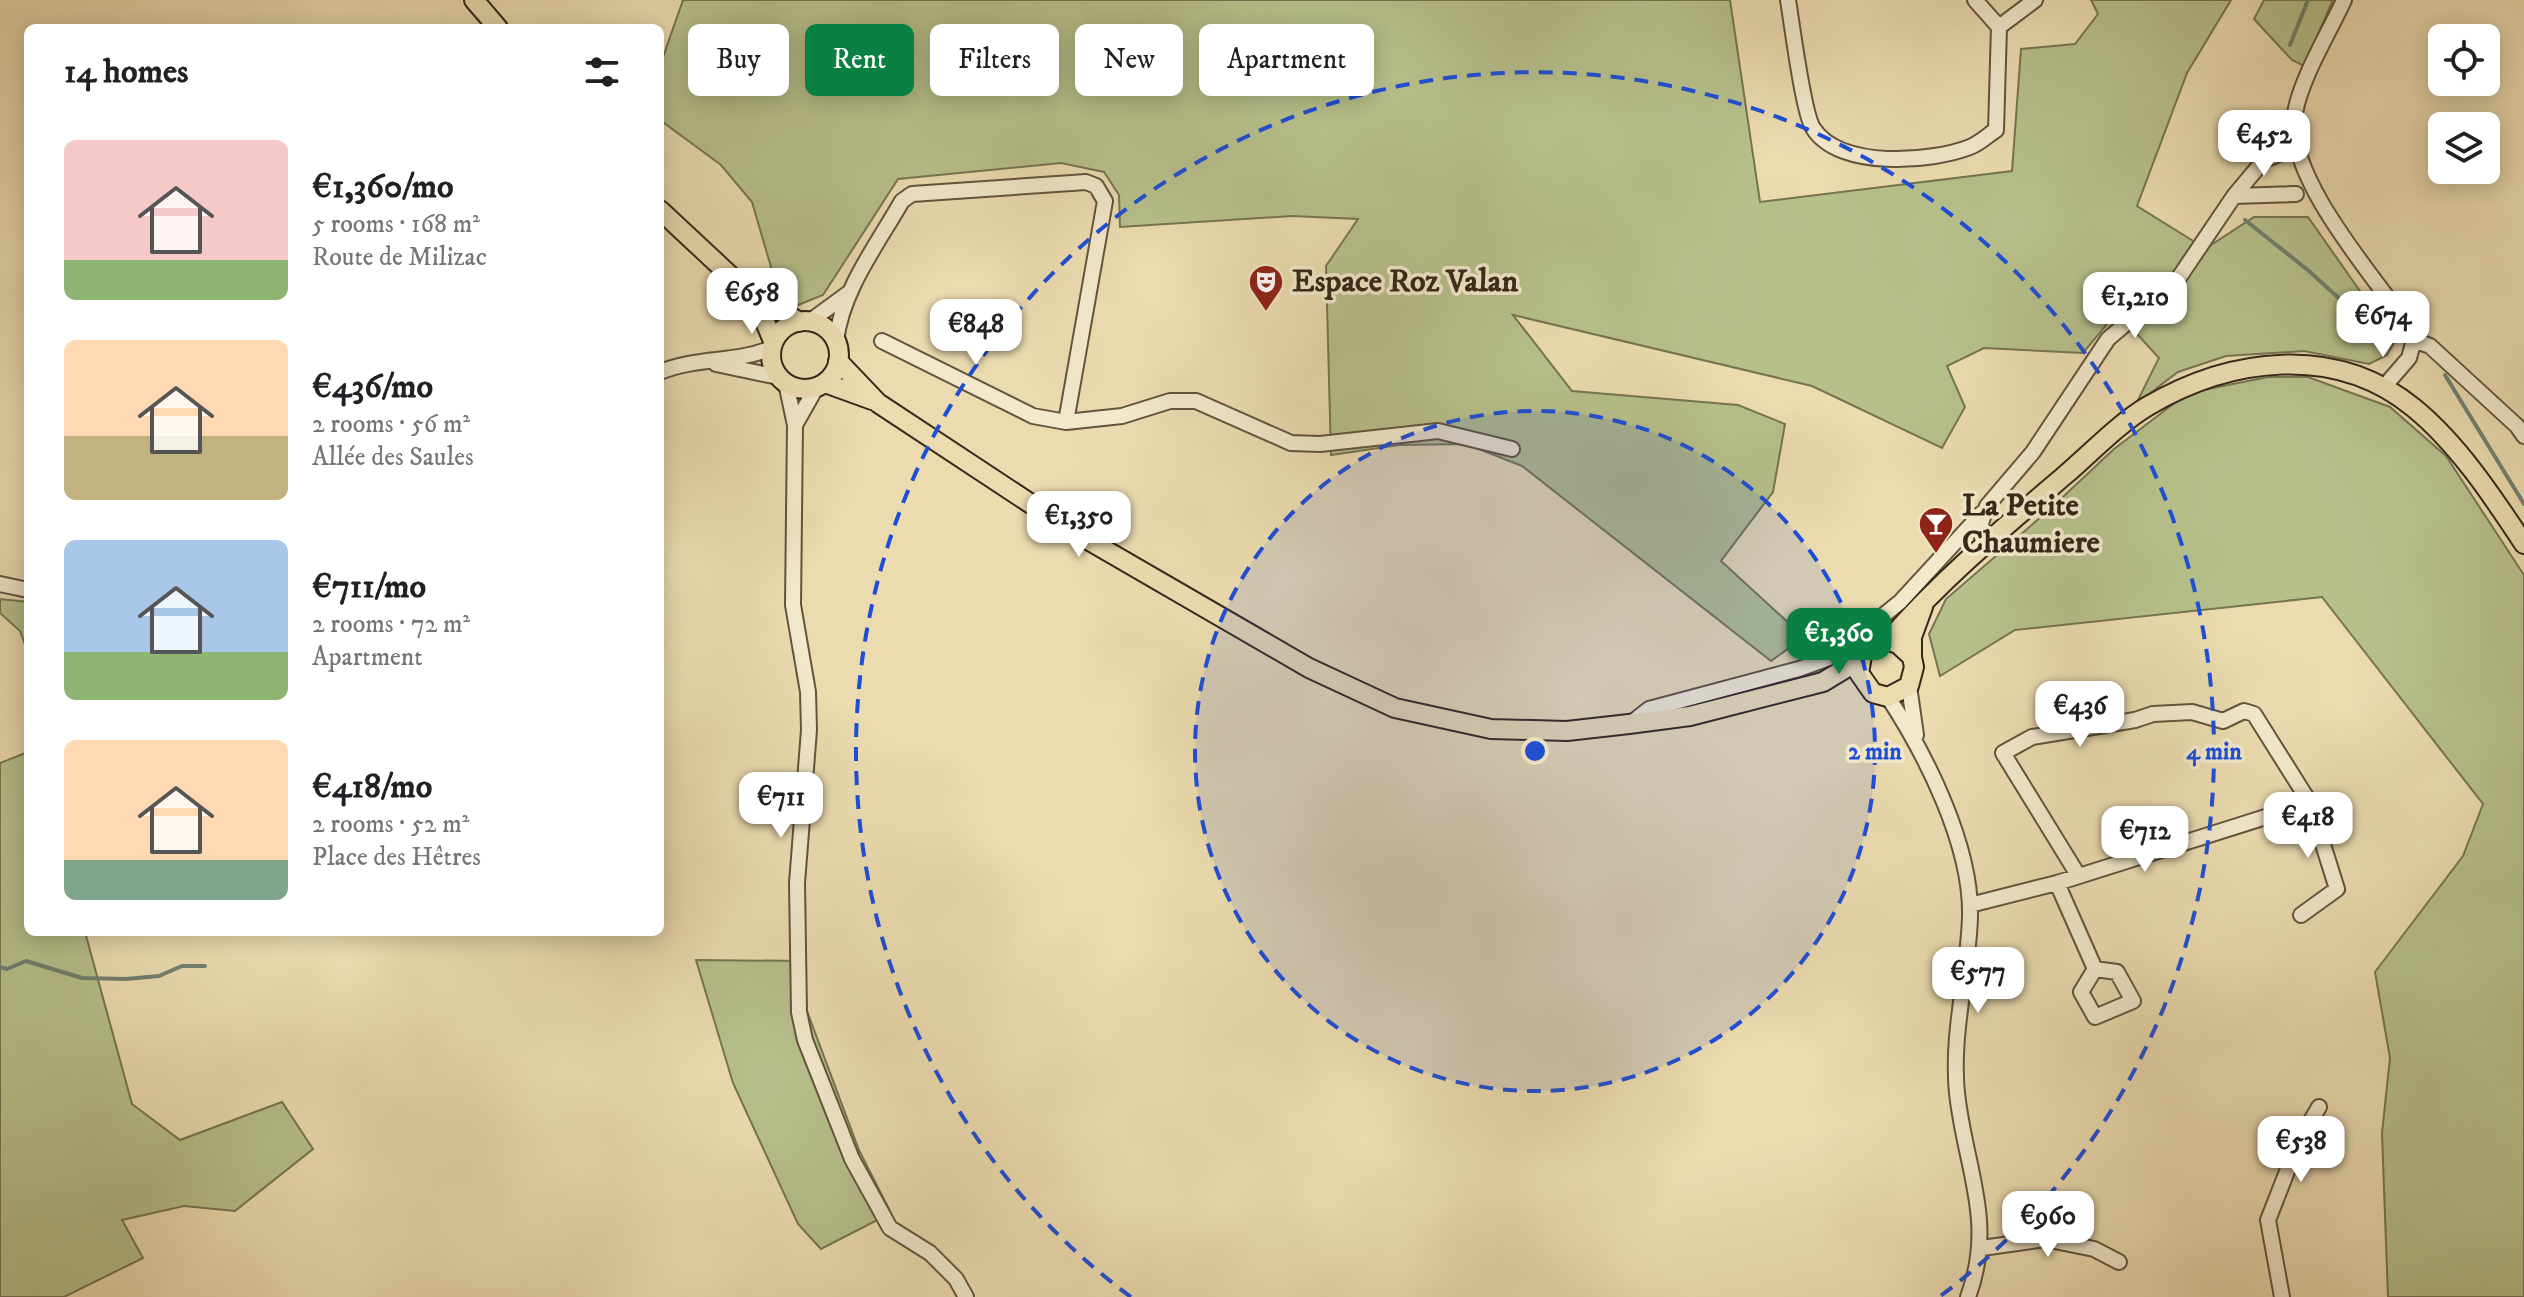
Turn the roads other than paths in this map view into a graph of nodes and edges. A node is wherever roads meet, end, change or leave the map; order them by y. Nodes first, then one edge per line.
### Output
1 (474, 0) edge
2 (1788, 0) edge
3 (1975, 0) edge
4 (2035, 0) edge
5 (2344, 0) edge
6 (495, 24) edge
7 (1999, 27) junction
8 (2297, 147) junction
9 (2296, 194) dead end
10 (2234, 196) junction
11 (664, 214) edge
12 (735, 280) junction
13 (850, 292) junction
14 (804, 322) junction
15 (2414, 340) junction
16 (836, 341) junction
17 (882, 341) dead end
18 (772, 344) junction
19 (838, 361) junction
20 (700, 362) junction
21 (664, 370) edge
22 (782, 380) junction
23 (821, 385) junction
24 (2383, 388) junction
25 (878, 403) junction
26 (1066, 422) junction
27 (795, 425) junction
28 (2522, 430) edge
29 (1512, 449) dead end
30 (1987, 506) junction
31 (2524, 544) edge
32 (1983, 545) junction
33 (0, 584) edge
34 (24, 589) edge
35 (1926, 597) junction
36 (1888, 641) junction
37 (1862, 656) junction
38 (1912, 657) junction
39 (1823, 682) junction
40 (1909, 686) junction
41 (1867, 688) junction
42 (1888, 697) junction
43 (1629, 724) junction
44 (1916, 740) junction
45 (2310, 803) junction
46 (2078, 875) junction
47 (2057, 883) junction
48 (1970, 905) junction
49 (2301, 915) dead end
50 (2095, 969) dead end
51 (2319, 1107) dead end
52 (1982, 1248) junction
53 (2119, 1262) dead end
54 (966, 1297) edge
55 (1968, 1297) edge
56 (2282, 1297) edge

1 - 6 main road
2 - 7 street
3 - 7 street
4 - 7 street
5 - 8 street
8 - 10 street
8 - 15 street
9 - 10 street
10 - 30 street
11 - 12 main road
12 - 14 main road
12 - 18 main road
13 - 14 street
13 - 16 street
13 - 26 street
14 - 16 main road
14 - 18 main road
15 - 24 street
15 - 28 street
16 - 19 main road
17 - 26 street
18 - 20 street
18 - 22 main road
19 - 23 main road
19 - 25 main road
20 - 21 street
20 - 22 street
22 - 23 main road
22 - 27 street
23 - 25 main road
23 - 27 street
24 - 31 main road
24 - 32 main road
25 - 43 main road
26 - 29 street
27 - 54 street
30 - 32 street
30 - 43 street
32 - 35 main road
33 - 34 street
35 - 36 main road
35 - 38 main road
36 - 37 main road
36 - 38 main road
37 - 39 main road
37 - 41 main road
38 - 40 main road
39 - 41 main road
39 - 43 main road
40 - 42 main road
40 - 44 street
41 - 42 main road
42 - 44 street
44 - 48 street
45 - 46 street
45 - 46 street
45 - 49 street
46 - 47 street
47 - 48 street
47 - 50 street
48 - 52 street
51 - 56 street
52 - 53 street
52 - 55 street

